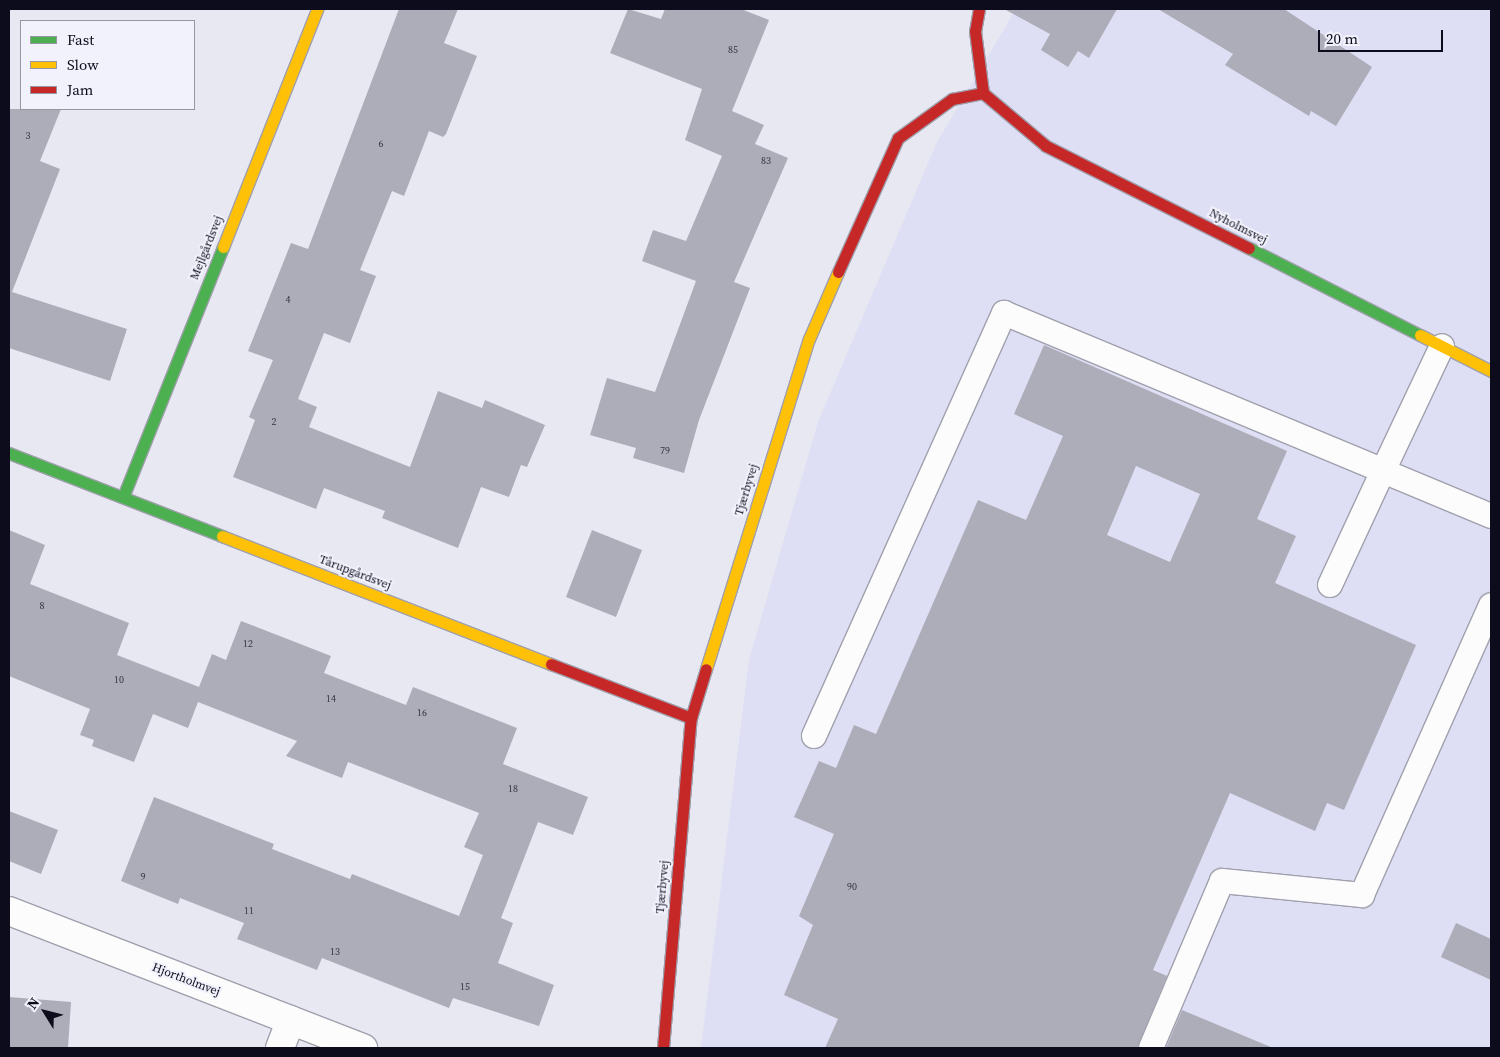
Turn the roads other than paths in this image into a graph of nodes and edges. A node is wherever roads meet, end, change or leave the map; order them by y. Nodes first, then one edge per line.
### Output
1 (318, 9) edge
2 (980, 9) edge
3 (983, 92) junction
4 (1442, 346) junction
5 (1491, 371) edge
6 (9, 453) edge
7 (1383, 471) junction
8 (123, 497) junction
9 (1491, 516) edge
10 (1330, 585) dead end
11 (1491, 605) edge
12 (691, 718) junction
13 (814, 736) dead end
14 (9, 911) edge
15 (291, 1020) junction
16 (280, 1048) edge
17 (363, 1048) edge
18 (663, 1048) edge
19 (1151, 1048) edge

1 - 8 street, Mejlgårdsvej
2 - 3 street
3 - 4 street, Nyholmsvej
3 - 12 street, Tjærbyvej
4 - 5 street, Nyholmsvej
4 - 7 lane
6 - 8 street, Tårupgårdsvej
7 - 9 lane
7 - 10 lane
7 - 13 lane
8 - 12 street, Tårupgårdsvej
11 - 19 lane
12 - 18 street, Tjærbyvej
14 - 15 street, Hjortholmvej
15 - 16 street
15 - 17 street, Hjortholmvej

